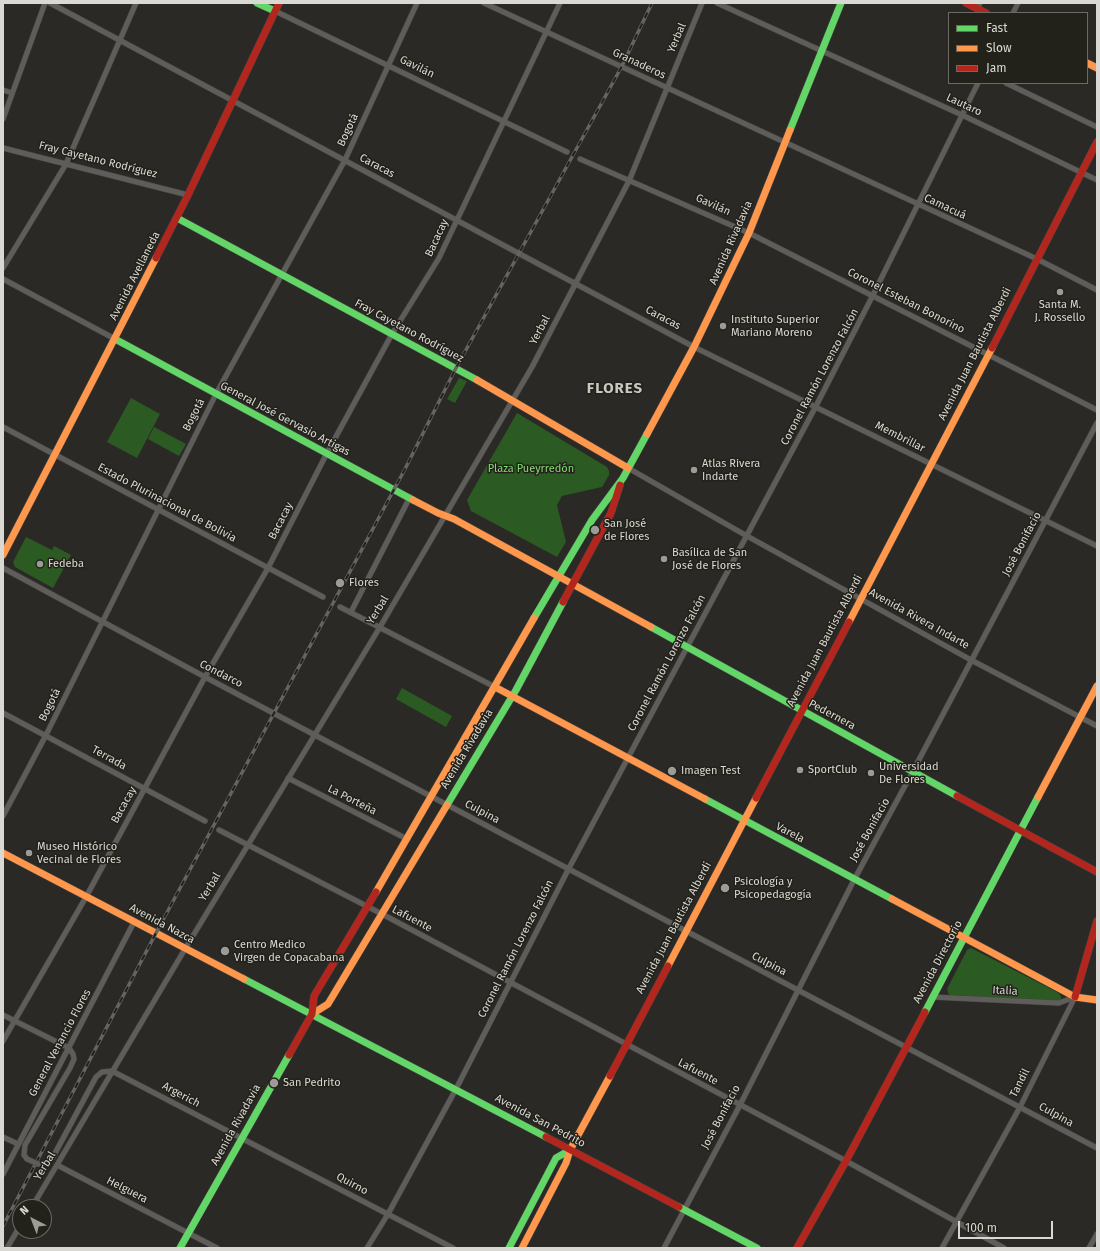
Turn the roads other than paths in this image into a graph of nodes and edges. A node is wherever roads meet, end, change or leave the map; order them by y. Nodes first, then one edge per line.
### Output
1 (45, 3) edge
2 (50, 3) edge
3 (136, 3) edge
4 (257, 3) edge
5 (278, 3) edge
6 (416, 3) edge
7 (484, 3) edge
8 (560, 3) edge
9 (702, 3) edge
10 (717, 3) edge
11 (841, 3) edge
12 (966, 3) edge
13 (1018, 3) edge
14 (978, 6) edge
15 (275, 11) junction
16 (1014, 12) edge
17 (547, 32) junction
18 (120, 42) junction
19 (822, 51) junction
20 (1088, 64) edge
21 (388, 66) junction
22 (1097, 68) edge
23 (978, 84) edge
24 (1008, 84) edge
25 (667, 88) junction
26 (3, 90) edge
27 (12, 93) junction
28 (233, 101) junction
29 (962, 115) junction
30 (3, 118) edge
31 (504, 122) junction
32 (1097, 127) edge
33 (785, 142) junction
34 (1097, 142) edge
35 (3, 148) edge
36 (567, 152) dead end
37 (580, 159) dead end
38 (345, 160) junction
39 (66, 164) junction
40 (1082, 172) junction
41 (1097, 180) edge
42 (629, 181) junction
43 (188, 195) junction
44 (917, 205) junction
45 (177, 218) junction
46 (456, 220) junction
47 (749, 233) junction
48 (1036, 259) junction
49 (3, 268) edge
50 (282, 275) junction
51 (3, 279) edge
52 (576, 283) junction
53 (1097, 290) edge
54 (873, 295) junction
55 (392, 334) junction
56 (115, 339) junction
57 (694, 347) junction
58 (988, 355) junction
59 (216, 394) junction
60 (514, 400) junction
61 (816, 406) junction
62 (1097, 410) edge
63 (1097, 423) edge
64 (3, 427) edge
65 (327, 453) junction
66 (55, 455) junction
67 (932, 464) junction
68 (628, 468) junction
69 (620, 482) junction
70 (410, 497) junction
71 (158, 508) junction
72 (445, 516) junction
73 (1046, 520) junction
74 (747, 536) junction
75 (1097, 546) edge
76 (3, 555) edge
77 (3, 568) edge
78 (268, 568) junction
79 (558, 575) junction
80 (573, 583) junction
81 (322, 597) dead end
82 (861, 598) junction
83 (340, 606) dead end
84 (351, 612) junction
85 (103, 621) junction
86 (380, 627) junction
87 (687, 647) junction
88 (971, 660) junction
89 (205, 677) junction
90 (1097, 686) edge
91 (495, 687) junction
92 (512, 697) junction
93 (801, 711) junction
94 (3, 713) edge
95 (1080, 718) junction
96 (1097, 726) edge
97 (314, 734) junction
98 (46, 735) junction
99 (628, 758) junction
100 (914, 771) junction
101 (288, 778) junction
102 (145, 789) junction
103 (431, 797) junction
104 (447, 805) junction
105 (3, 816) edge
106 (205, 821) dead end
107 (743, 821) junction
108 (219, 830) dead end
109 (1020, 831) junction
110 (407, 839) junction
111 (247, 844) junction
112 (3, 853) edge
113 (568, 870) junction
114 (1097, 872) edge
115 (854, 880) junction
116 (86, 897) junction
117 (367, 906) junction
118 (382, 914) junction
119 (1097, 921) edge
120 (134, 922) junction
121 (686, 931) junction
122 (964, 937) junction
123 (185, 948) junction
124 (511, 983) junction
125 (798, 991) junction
126 (932, 997) junction
127 (1075, 997) junction
128 (1097, 1000) edge
129 (312, 1014) junction
130 (3, 1015) edge
131 (15, 1021) junction
132 (3, 1041) edge
133 (626, 1045) junction
134 (69, 1048) junction
135 (906, 1048) junction
136 (112, 1071) junction
137 (456, 1089) junction
138 (740, 1105) junction
139 (1020, 1107) junction
140 (3, 1137) edge
141 (242, 1137) junction
142 (18, 1144) junction
143 (1097, 1148) edge
144 (570, 1150) junction
145 (846, 1161) junction
146 (57, 1165) junction
147 (3, 1174) edge
148 (37, 1199) edge
149 (683, 1209) junction
150 (388, 1214) junction
151 (956, 1222) junction
152 (188, 1233) junction
153 (1097, 1234) edge
154 (12, 1239) edge
155 (7, 1248) edge
156 (180, 1248) edge
157 (217, 1248) edge
158 (367, 1248) edge
159 (454, 1248) edge
160 (509, 1248) edge
161 (522, 1248) edge
162 (664, 1248) edge
163 (757, 1248) edge
164 (797, 1248) edge
165 (942, 1248) edge
166 (1004, 1248) edge
167 (1089, 1248) edge

1 - 27 street
2 - 18 street, Caracas
3 - 18 street
4 - 15 main road, Gavilán
5 - 15 main road, Avenida Avellaneda
6 - 21 street, Bogotá
7 - 17 street, Granaderos
8 - 17 street, Bacacay
9 - 25 street, Yerbal
10 - 19 street, Lautaro
11 - 19 main road, Avenida Rivadavia
12 - 14 main road
13 - 16 street
15 - 21 street, Gavilán
15 - 28 main road, Avenida Avellaneda
17 - 25 street, Granaderos
17 - 31 street, Bacacay
18 - 28 street, Caracas
18 - 39 street
19 - 29 street, Lautaro
19 - 33 main road, Avenida Rivadavia
20 - 22 main road
21 - 31 street, Gavilán
21 - 38 street, Bogotá
23 - 29 street, Coronel Ramón Lorenzo Falcón
24 - 32 street
25 - 33 street, Granaderos
25 - 42 street, Yerbal
26 - 27 street
27 - 30 street
28 - 38 street, Caracas
28 - 43 main road, Avenida Avellaneda
29 - 40 street, Lautaro
29 - 44 street, Coronel Ramón Lorenzo Falcón
31 - 36 street, Gavilán
31 - 46 street, Bacacay
33 - 44 street, Camacuá
33 - 47 main road, Avenida Rivadavia
34 - 40 main road, Avenida Juan Bautista Alberdi
35 - 39 street, Fray Cayetano Rodríguez
37 - 42 street, Gavilán
38 - 46 street, Caracas
38 - 50 street, Bogotá
39 - 43 street, Fray Cayetano Rodríguez
39 - 49 street
40 - 41 street, Lautaro
40 - 48 main road, Avenida Juan Bautista Alberdi
42 - 47 street, Gavilán
42 - 52 street, Yerbal
43 - 45 main road, Avenida Avellaneda
44 - 48 street, Camacuá
44 - 54 street, Coronel Ramón Lorenzo Falcón
45 - 50 main road, Fray Cayetano Rodríguez
45 - 56 main road, Avenida Avellaneda
46 - 52 street, Caracas
46 - 55 street, Bacacay
47 - 54 street, Coronel Esteban Bonorino
47 - 57 main road, Avenida Rivadavia
48 - 53 street, Camacuá
48 - 58 main road, Avenida Juan Bautista Alberdi
50 - 55 main road, Fray Cayetano Rodríguez
50 - 59 street, Bogotá
51 - 56 street, General José Gervasio Artigas
52 - 57 street, Caracas
52 - 60 street, Yerbal
54 - 58 street, Coronel Esteban Bonorino
54 - 61 street, Coronel Ramón Lorenzo Falcón
55 - 60 main road, Fray Cayetano Rodríguez
55 - 65 street, Bacacay
56 - 59 main road, General José Gervasio Artigas
56 - 66 main road, Avenida Avellaneda
57 - 61 street, Membrillar
57 - 68 main road, Avenida Rivadavia
58 - 62 street, Coronel Esteban Bonorino
58 - 67 main road, Avenida Juan Bautista Alberdi
59 - 65 main road, General José Gervasio Artigas
59 - 71 street, Bogotá
60 - 68 main road, Fray Cayetano Rodríguez
60 - 72 street, Yerbal
61 - 67 street, Membrillar
61 - 74 street, Coronel Ramón Lorenzo Falcón
63 - 73 street, José Bonifacio
64 - 66 street, Estado Plurinacional de Bolivia
65 - 70 main road, General José Gervasio Artigas
65 - 78 street, Bacacay
66 - 71 street, Estado Plurinacional de Bolivia
66 - 76 main road, Avenida Avellaneda
67 - 73 street, Membrillar
67 - 82 main road, Avenida Juan Bautista Alberdi
68 - 69 main road, Avenida Rivadavia
68 - 74 street, Avenida Rivera Indarte
69 - 79 main road, Avenida Rivadavia
69 - 80 main road, Avenida Rivadavia
70 - 72 main road, General José Gervasio Artigas
70 - 84 street
71 - 78 street, Estado Plurinacional de Bolivia
71 - 85 street, Bogotá
72 - 79 main road, General José Gervasio Artigas
72 - 86 street, Yerbal
73 - 75 street, Membrillar
73 - 88 street, José Bonifacio
74 - 82 street, Avenida Rivera Indarte
74 - 87 street, Coronel Ramón Lorenzo Falcón
77 - 85 street, Condarco
78 - 81 street, Estado Plurinacional de Bolivia
78 - 89 street, Bacacay
79 - 80 main road, Pedernera
79 - 91 main road, Avenida Rivadavia
80 - 87 main road, Pedernera
80 - 92 main road, Avenida Rivadavia
82 - 88 street, Avenida Rivera Indarte
82 - 93 main road, Avenida Juan Bautista Alberdi
83 - 84 street
84 - 86 street
85 - 89 street, Condarco
85 - 98 street, Bogotá
86 - 91 street
86 - 97 street, Yerbal
87 - 93 main road, Pedernera
87 - 99 street, Coronel Ramón Lorenzo Falcón
88 - 95 street, Avenida Rivera Indarte
88 - 100 street, José Bonifacio
89 - 97 street, Condarco
89 - 102 street, Bacacay
90 - 95 main road, Avenida Directorio
91 - 92 main road, Varela
91 - 103 main road, Avenida Rivadavia
92 - 99 main road, Varela
92 - 104 main road, Avenida Rivadavia
93 - 100 main road, Pedernera
93 - 107 main road, Avenida Juan Bautista Alberdi
94 - 98 street, Terrada
95 - 96 street, Avenida Rivera Indarte
95 - 109 main road, Avenida Directorio
97 - 101 street, Yerbal
97 - 103 street, Condarco
98 - 102 street, Terrada
98 - 105 street, Bogotá
99 - 107 main road, Varela
99 - 113 street, Coronel Ramón Lorenzo Falcón
100 - 109 main road, Pedernera
100 - 115 street, José Bonifacio
101 - 110 street, La Porteña
101 - 111 street, Yerbal
102 - 106 street, Terrada
102 - 116 street, Bacacay
103 - 104 street, Culpina
103 - 110 main road, Avenida Rivadavia
104 - 113 street, Culpina
104 - 118 main road, Avenida Rivadavia
107 - 115 main road, Varela
107 - 121 main road, Avenida Juan Bautista Alberdi
108 - 111 street
109 - 114 main road, Pedernera
109 - 122 main road, Avenida Directorio
110 - 117 main road, Avenida Rivadavia
111 - 117 street
111 - 123 street, Yerbal
112 - 116 main road, Avenida Nazca
113 - 121 street, Culpina
113 - 124 street, Coronel Ramón Lorenzo Falcón
115 - 122 main road, Varela
115 - 125 street, José Bonifacio
116 - 120 main road, Avenida Nazca
116 - 131 street, Bacacay
117 - 118 street, Lafuente
117 - 129 main road, Avenida Rivadavia
118 - 124 street, Lafuente
118 - 129 main road, Avenida Rivadavia
119 - 127 main road, Tandil
120 - 123 main road, Avenida Nazca
120 - 134 street, General Venancio Flores
121 - 125 street, Culpina
121 - 133 main road, Avenida Juan Bautista Alberdi
122 - 126 main road, Avenida Directorio
122 - 127 main road, Varela
123 - 129 main road, Avenida Nazca
123 - 136 street, Yerbal
124 - 133 street, Lafuente
124 - 137 street, Coronel Ramón Lorenzo Falcón
125 - 135 street, Culpina
125 - 138 street, José Bonifacio
126 - 127 street, Italia
126 - 135 main road, Avenida Directorio
127 - 128 main road
127 - 139 street, Tandil
129 - 137 main road, Avenida San Pedrito
129 - 141 main road, Avenida Rivadavia
130 - 131 street
131 - 132 street, Bacacay
131 - 134 street
133 - 138 street, Lafuente
133 - 144 main road, Avenida Juan Bautista Alberdi
134 - 136 street, bridge
134 - 142 street, General Venancio Flores
135 - 139 street, Culpina
135 - 145 main road, Avenida Directorio
136 - 141 street, Argerich
136 - 146 street, Yerbal
137 - 144 main road, Avenida San Pedrito
137 - 150 street, Coronel Ramón Lorenzo Falcón
138 - 145 street, Lafuente
138 - 149 street, José Bonifacio
139 - 143 street, Culpina
139 - 151 street, Tandil
140 - 142 street
141 - 150 street, Quirno
141 - 152 main road, Avenida Rivadavia
142 - 147 street, General Venancio Flores
144 - 149 main road, Avenida San Pedrito
144 - 160 main road, Avenida Juan Bautista Alberdi
144 - 161 main road, Avenida Juan Bautista Alberdi
145 - 151 street, Lafuente
145 - 164 main road, Avenida Directorio
146 - 148 street, Yerbal
146 - 152 street, Helguera
149 - 162 street, José Bonifacio
149 - 163 main road, Avenida San Pedrito
150 - 158 street, Coronel Ramón Lorenzo Falcón
150 - 159 street, Quirno
151 - 165 street, Tandil
151 - 166 street, Lafuente
152 - 156 main road, Avenida Rivadavia
152 - 157 street, Helguera
153 - 167 street
154 - 155 street

